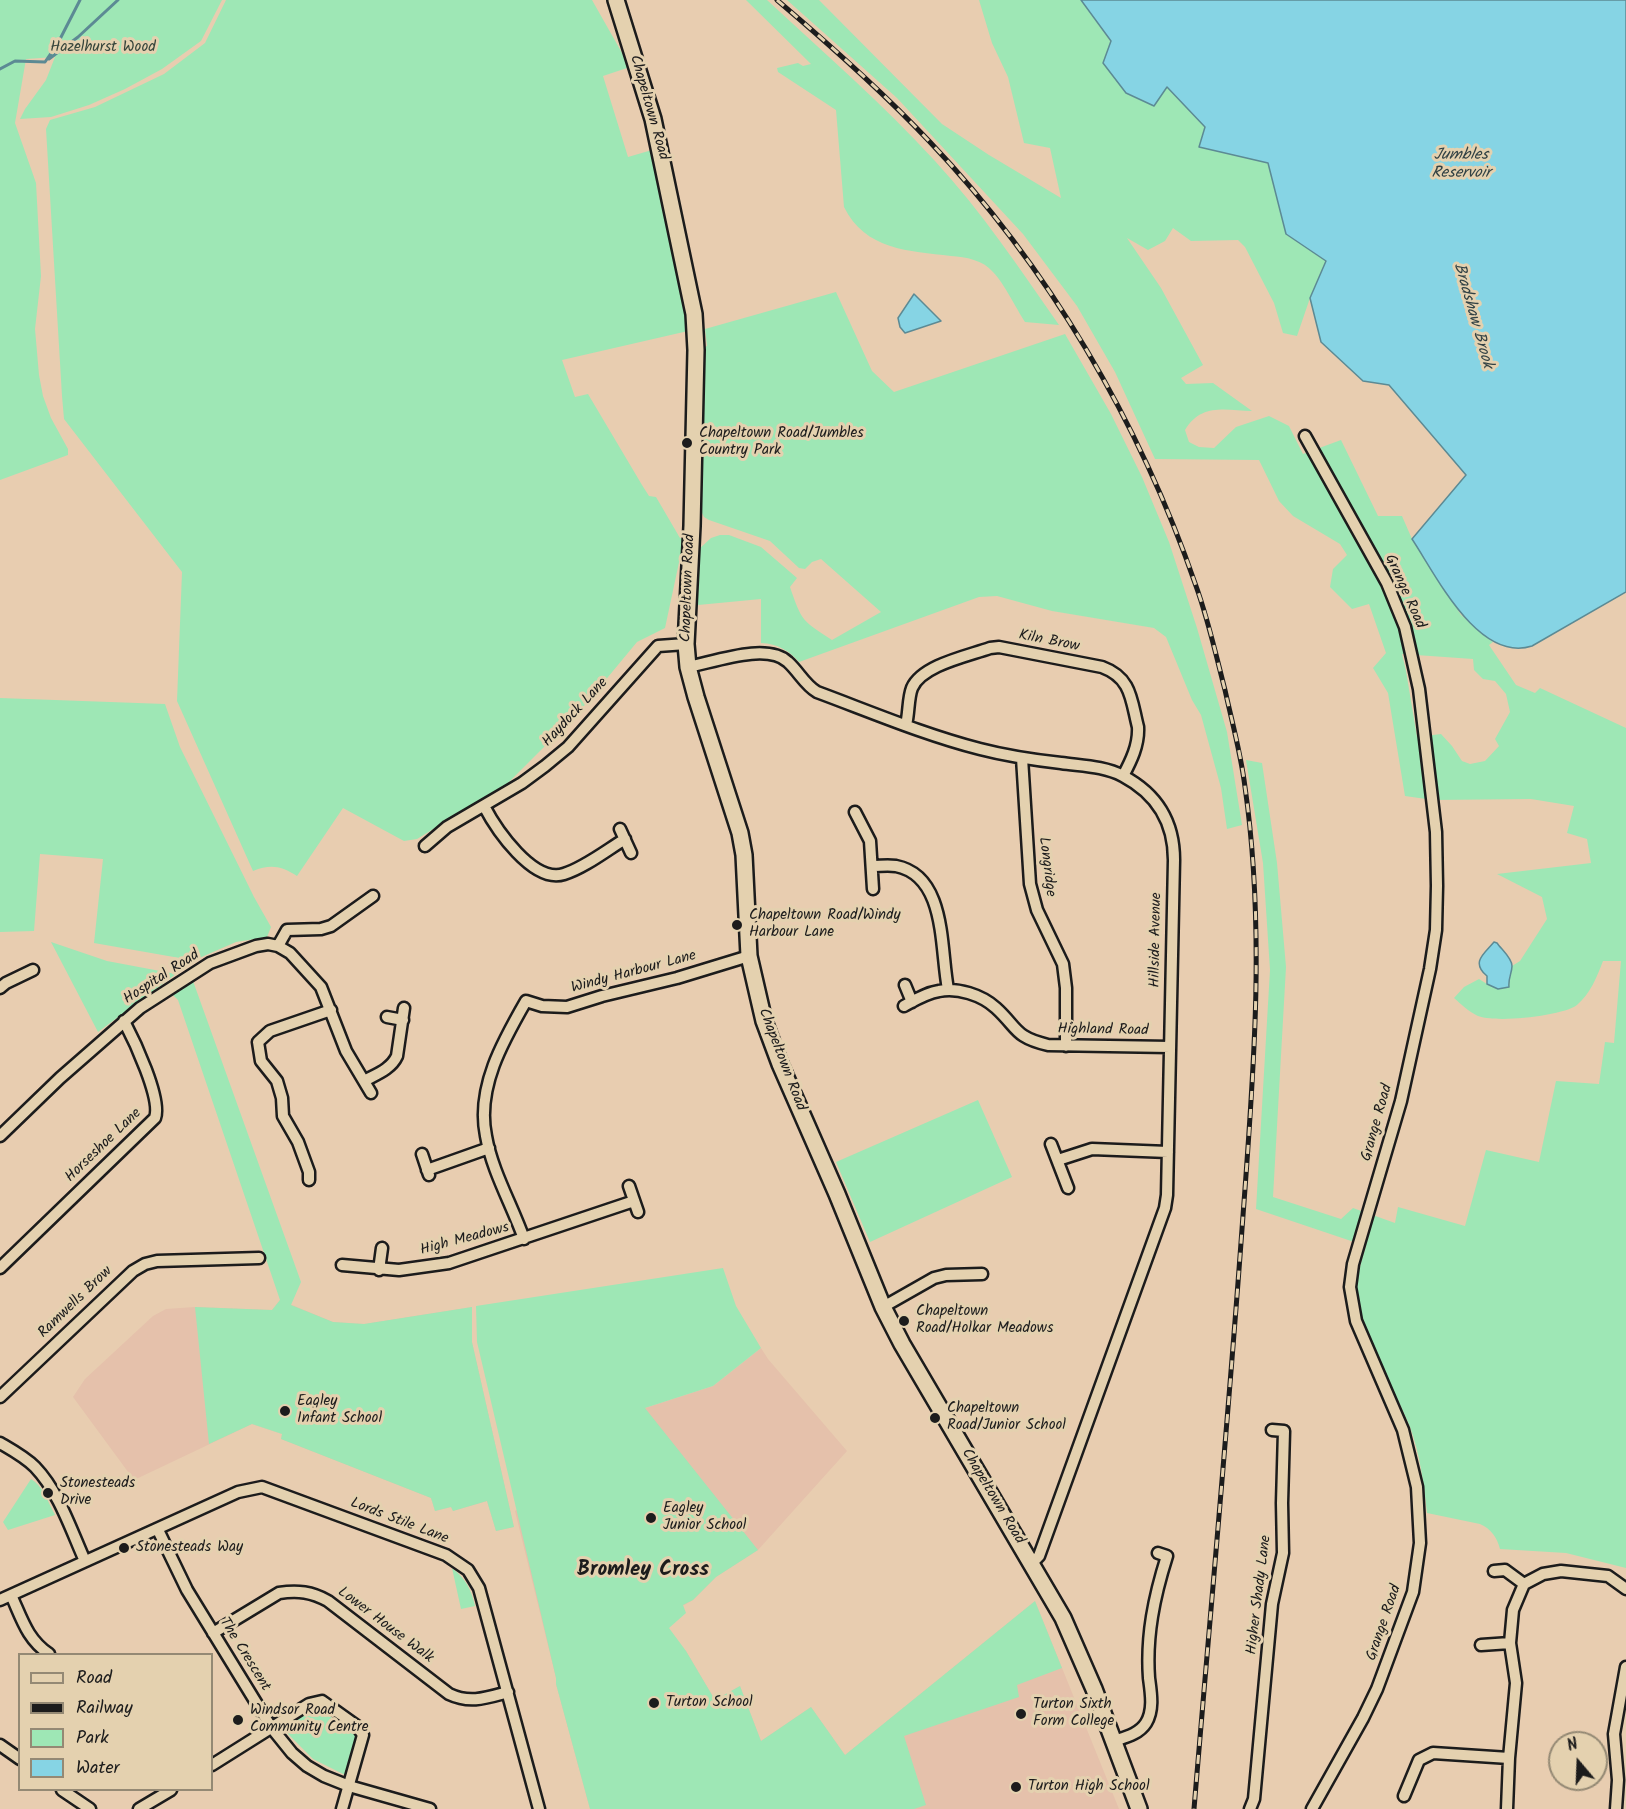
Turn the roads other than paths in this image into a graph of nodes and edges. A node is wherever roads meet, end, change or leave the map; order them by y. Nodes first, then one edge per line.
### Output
1 (616, 0) edge
2 (1305, 436) dead end
3 (686, 644) junction
4 (688, 667) junction
5 (906, 724) junction
6 (1022, 758) junction
7 (1122, 776) junction
8 (484, 806) junction
9 (855, 812) dead end
10 (425, 846) dead end
11 (631, 853) dead end
12 (872, 866) junction
13 (873, 889) dead end
14 (374, 896) dead end
15 (278, 946) junction
16 (749, 956) junction
17 (33, 970) dead end
18 (905, 985) dead end
19 (0, 988) edge
20 (948, 989) junction
21 (525, 1001) joint
22 (331, 1010) junction
23 (387, 1017) dead end
24 (124, 1021) junction
25 (1066, 1046) junction
26 (1170, 1047) junction
27 (364, 1081) junction
28 (371, 1093) dead end
29 (0, 1136) edge
30 (1051, 1144) dead end
31 (489, 1148) junction
32 (1167, 1152) junction
33 (422, 1154) dead end
34 (1058, 1160) junction
35 (309, 1180) dead end
36 (629, 1186) dead end
37 (1068, 1188) dead end
38 (634, 1201) junction
39 (638, 1212) dead end
40 (524, 1239) junction
41 (382, 1248) dead end
42 (259, 1258) dead end
43 (342, 1265) dead end
44 (0, 1268) edge
45 (379, 1269) junction
46 (983, 1274) dead end
47 (883, 1307) junction
48 (0, 1397) edge
49 (1272, 1430) dead end
50 (0, 1443) edge
51 (158, 1530) junction
52 (1158, 1553) dead end
53 (1500, 1558) dead end
54 (85, 1562) junction
55 (1032, 1563) junction
56 (1524, 1584) junction
57 (1626, 1589) edge
58 (11, 1595) junction
59 (0, 1600) edge
60 (213, 1633) junction
61 (1510, 1643) junction
62 (1480, 1645) dead end
63 (48, 1653) edge
64 (1626, 1667) edge
65 (508, 1692) junction
66 (271, 1727) junction
67 (1114, 1741) junction
68 (0, 1745) edge
69 (18, 1758) edge
70 (1509, 1758) junction
71 (213, 1764) edge
72 (349, 1786) junction
73 (63, 1791) edge
74 (169, 1791) edge
75 (1403, 1798) dead end
76 (90, 1809) edge
77 (139, 1809) edge
78 (342, 1809) edge
79 (430, 1809) edge
80 (539, 1809) edge
81 (1139, 1809) edge
82 (1250, 1809) edge
83 (1312, 1809) edge
84 (1507, 1809) edge
85 (1616, 1809) edge

1 - 3 main road, Chapeltown Road
2 - 83 street, Grange Road
3 - 4 main road, Chapeltown Road
3 - 8 street, Haydock Lane
4 - 5 street, Hillside Avenue
4 - 16 main road, Chapeltown Road
5 - 6 street, Hillside Avenue
5 - 7 street, Kiln Brow
6 - 7 street, Hillside Avenue
6 - 25 street, Longridge
7 - 26 street, Hillside Avenue
8 - 10 street, Haydock Lane
8 - 11 street
9 - 12 street
12 - 13 street
12 - 20 street
14 - 15 street
15 - 22 street
15 - 24 street, Hospital Road
16 - 21 street, Windy Harbour Lane
16 - 47 main road, Chapeltown Road
17 - 19 street
18 - 20 street
20 - 25 street, Highland Road
21 - 31 street, High Meadows
22 - 27 street
22 - 35 street
23 - 27 street
24 - 29 street, Hospital Road
24 - 44 street, Horseshoe Lane
25 - 26 street, Highland Road
26 - 32 street, Hillside Avenue
27 - 28 street
30 - 34 street
31 - 33 street
31 - 40 street, High Meadows
32 - 34 street
32 - 55 street, Hillside Avenue
34 - 37 street
36 - 38 street
38 - 39 street
38 - 40 street, High Meadows
40 - 45 street, High Meadows
41 - 45 street
42 - 48 street, Ramwells Brow
43 - 45 street, High Meadows
46 - 47 street
47 - 55 main road, Chapeltown Road
49 - 82 street, Higher Shady Lane
50 - 54 street
51 - 54 street, Lords Stile Lane
51 - 60 street, The Crescent
51 - 65 street, Lords Stile Lane
52 - 67 street
53 - 56 street
54 - 58 street
55 - 67 main road, Chapeltown Road
56 - 57 street
56 - 61 street
58 - 59 street
58 - 63 street
60 - 65 street, Lower House Walk
60 - 66 street, The Crescent
61 - 62 street
61 - 70 street
64 - 85 street
65 - 80 street, Lords Stile Lane
66 - 71 street
66 - 72 street, The Crescent
66 - 72 street
67 - 81 main road, Chapeltown Road
68 - 69 street
70 - 75 street
70 - 84 street
72 - 78 street
72 - 79 street, The Crescent
73 - 76 street
74 - 77 street

